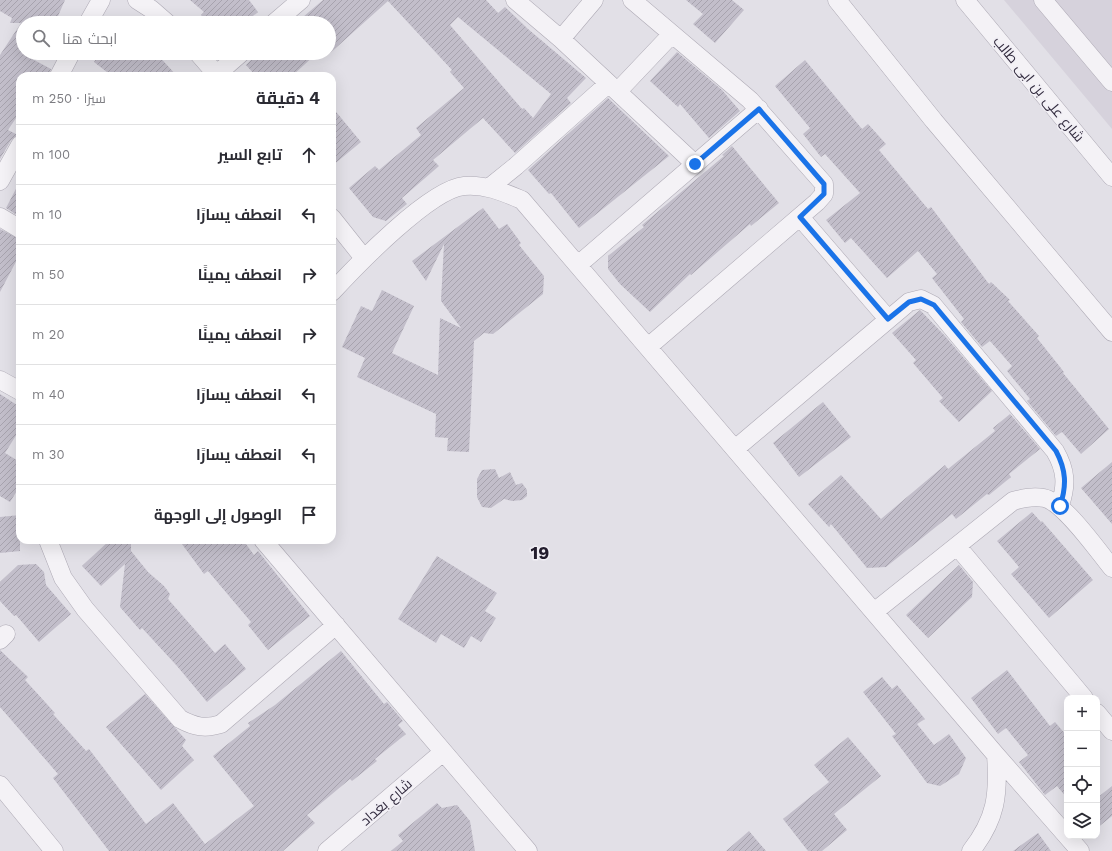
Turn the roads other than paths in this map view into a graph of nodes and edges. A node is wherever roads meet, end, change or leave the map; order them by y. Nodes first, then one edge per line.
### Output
1 (101, 0) edge
2 (137, 0) edge
3 (301, 0) edge
4 (514, 0) edge
5 (594, 0) edge
6 (632, 0) edge
7 (837, 0) edge
8 (966, 0) edge
9 (1043, 0) edge
10 (92, 16) edge
11 (159, 16) edge
12 (282, 16) edge
13 (672, 34) junction
14 (561, 39) junction
15 (67, 60) edge
16 (204, 60) edge
17 (234, 60) edge
18 (60, 72) edge
19 (215, 72) edge
20 (221, 72) edge
21 (1112, 82) edge
22 (613, 87) junction
23 (759, 109) junction
24 (16, 152) edge
25 (695, 164) junction
26 (1112, 177) edge
27 (0, 181) edge
28 (490, 187) junction
29 (0, 217) edge
30 (800, 217) junction
31 (336, 223) edge
32 (16, 227) edge
33 (363, 258) junction
34 (578, 265) junction
35 (336, 288) edge
36 (888, 319) junction
37 (1112, 332) edge
38 (648, 347) junction
39 (0, 380) edge
40 (16, 389) edge
41 (735, 449) junction
42 (1060, 506) junction
43 (50, 544) edge
44 (266, 544) edge
45 (957, 546) junction
46 (1112, 568) edge
47 (874, 612) junction
48 (336, 625) junction
49 (1081, 695) edge
50 (1100, 717) edge
51 (1112, 731) edge
52 (443, 752) junction
53 (996, 755) junction
54 (0, 785) edge
55 (1064, 833) edge
56 (1070, 839) edge
57 (54, 851) edge
58 (327, 851) edge
59 (528, 851) edge
60 (971, 851) edge
61 (1080, 851) edge

1 - 10 street
2 - 11 street
3 - 12 street
4 - 14 street
5 - 14 street
6 - 13 street
7 - 37 street
8 - 26 street, شارع على بن ابى طالب
9 - 21 street
13 - 22 street
13 - 23 street
14 - 22 street
15 - 18 street
16 - 19 street
17 - 20 street
22 - 25 street
22 - 28 street
23 - 25 street
23 - 30 street
24 - 27 street
25 - 34 street
28 - 33 street
28 - 34 street
29 - 32 street
30 - 36 street
30 - 38 street
31 - 33 street
33 - 35 street
34 - 38 street
36 - 41 street
36 - 42 street
38 - 41 street
39 - 40 street
41 - 47 street
42 - 45 street
42 - 46 street
43 - 48 street
44 - 48 street
45 - 47 street
45 - 49 street
47 - 53 street
48 - 52 street
50 - 51 street
52 - 58 street, شارع بغداد
52 - 59 street
53 - 55 street
53 - 60 street
54 - 57 street
56 - 61 street

